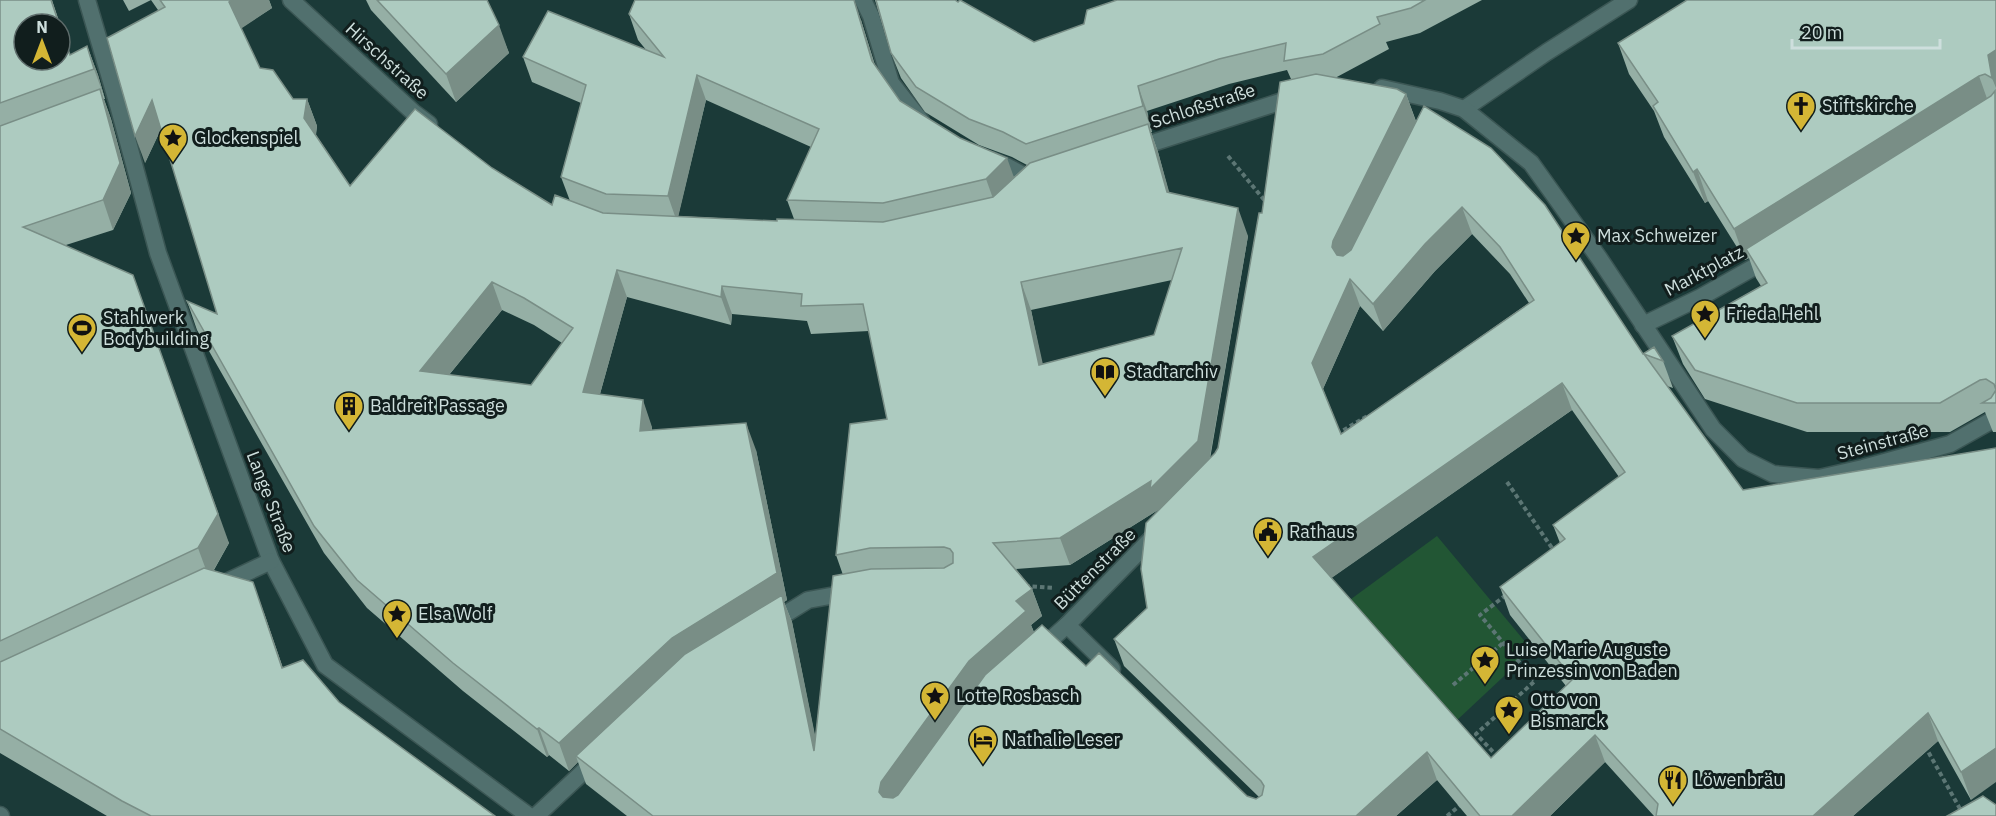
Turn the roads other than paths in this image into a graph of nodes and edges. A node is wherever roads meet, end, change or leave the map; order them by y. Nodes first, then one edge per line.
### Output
1 (87, 0) edge
2 (291, 0) edge
3 (863, 0) edge
4 (1629, 0) edge
5 (1365, 84) edge
6 (1314, 94) edge
7 (1440, 101) junction
8 (1464, 109) junction
9 (1429, 119) edge
10 (937, 131) edge
11 (442, 133) edge
12 (1119, 153) edge
13 (974, 154) edge
14 (1055, 174) edge
15 (1781, 251) edge
16 (1643, 325) junction
17 (1996, 418) edge
18 (1167, 524) edge
19 (271, 561) junction
20 (869, 588) edge
21 (206, 591) edge
22 (1067, 625) junction
23 (758, 630) edge
24 (1023, 664) edge
25 (1127, 683) edge
26 (612, 745) edge
27 (530, 816) edge
28 (536, 816) edge

1 - 19 street, Lange Straße
2 - 11 street, Hirschstraße
3 - 10 street
4 - 8 street
5 - 7 street
6 - 12 street, Schloßstraße
7 - 8 street
7 - 9 street
8 - 16 street
13 - 14 street
15 - 16 street, Marktplatz
16 - 17 street, Steinstraße
18 - 22 street, Büttenstraße
19 - 21 street
19 - 27 street, Lange Straße
20 - 23 street
22 - 24 street, Büttenstraße
22 - 25 street
26 - 28 street

